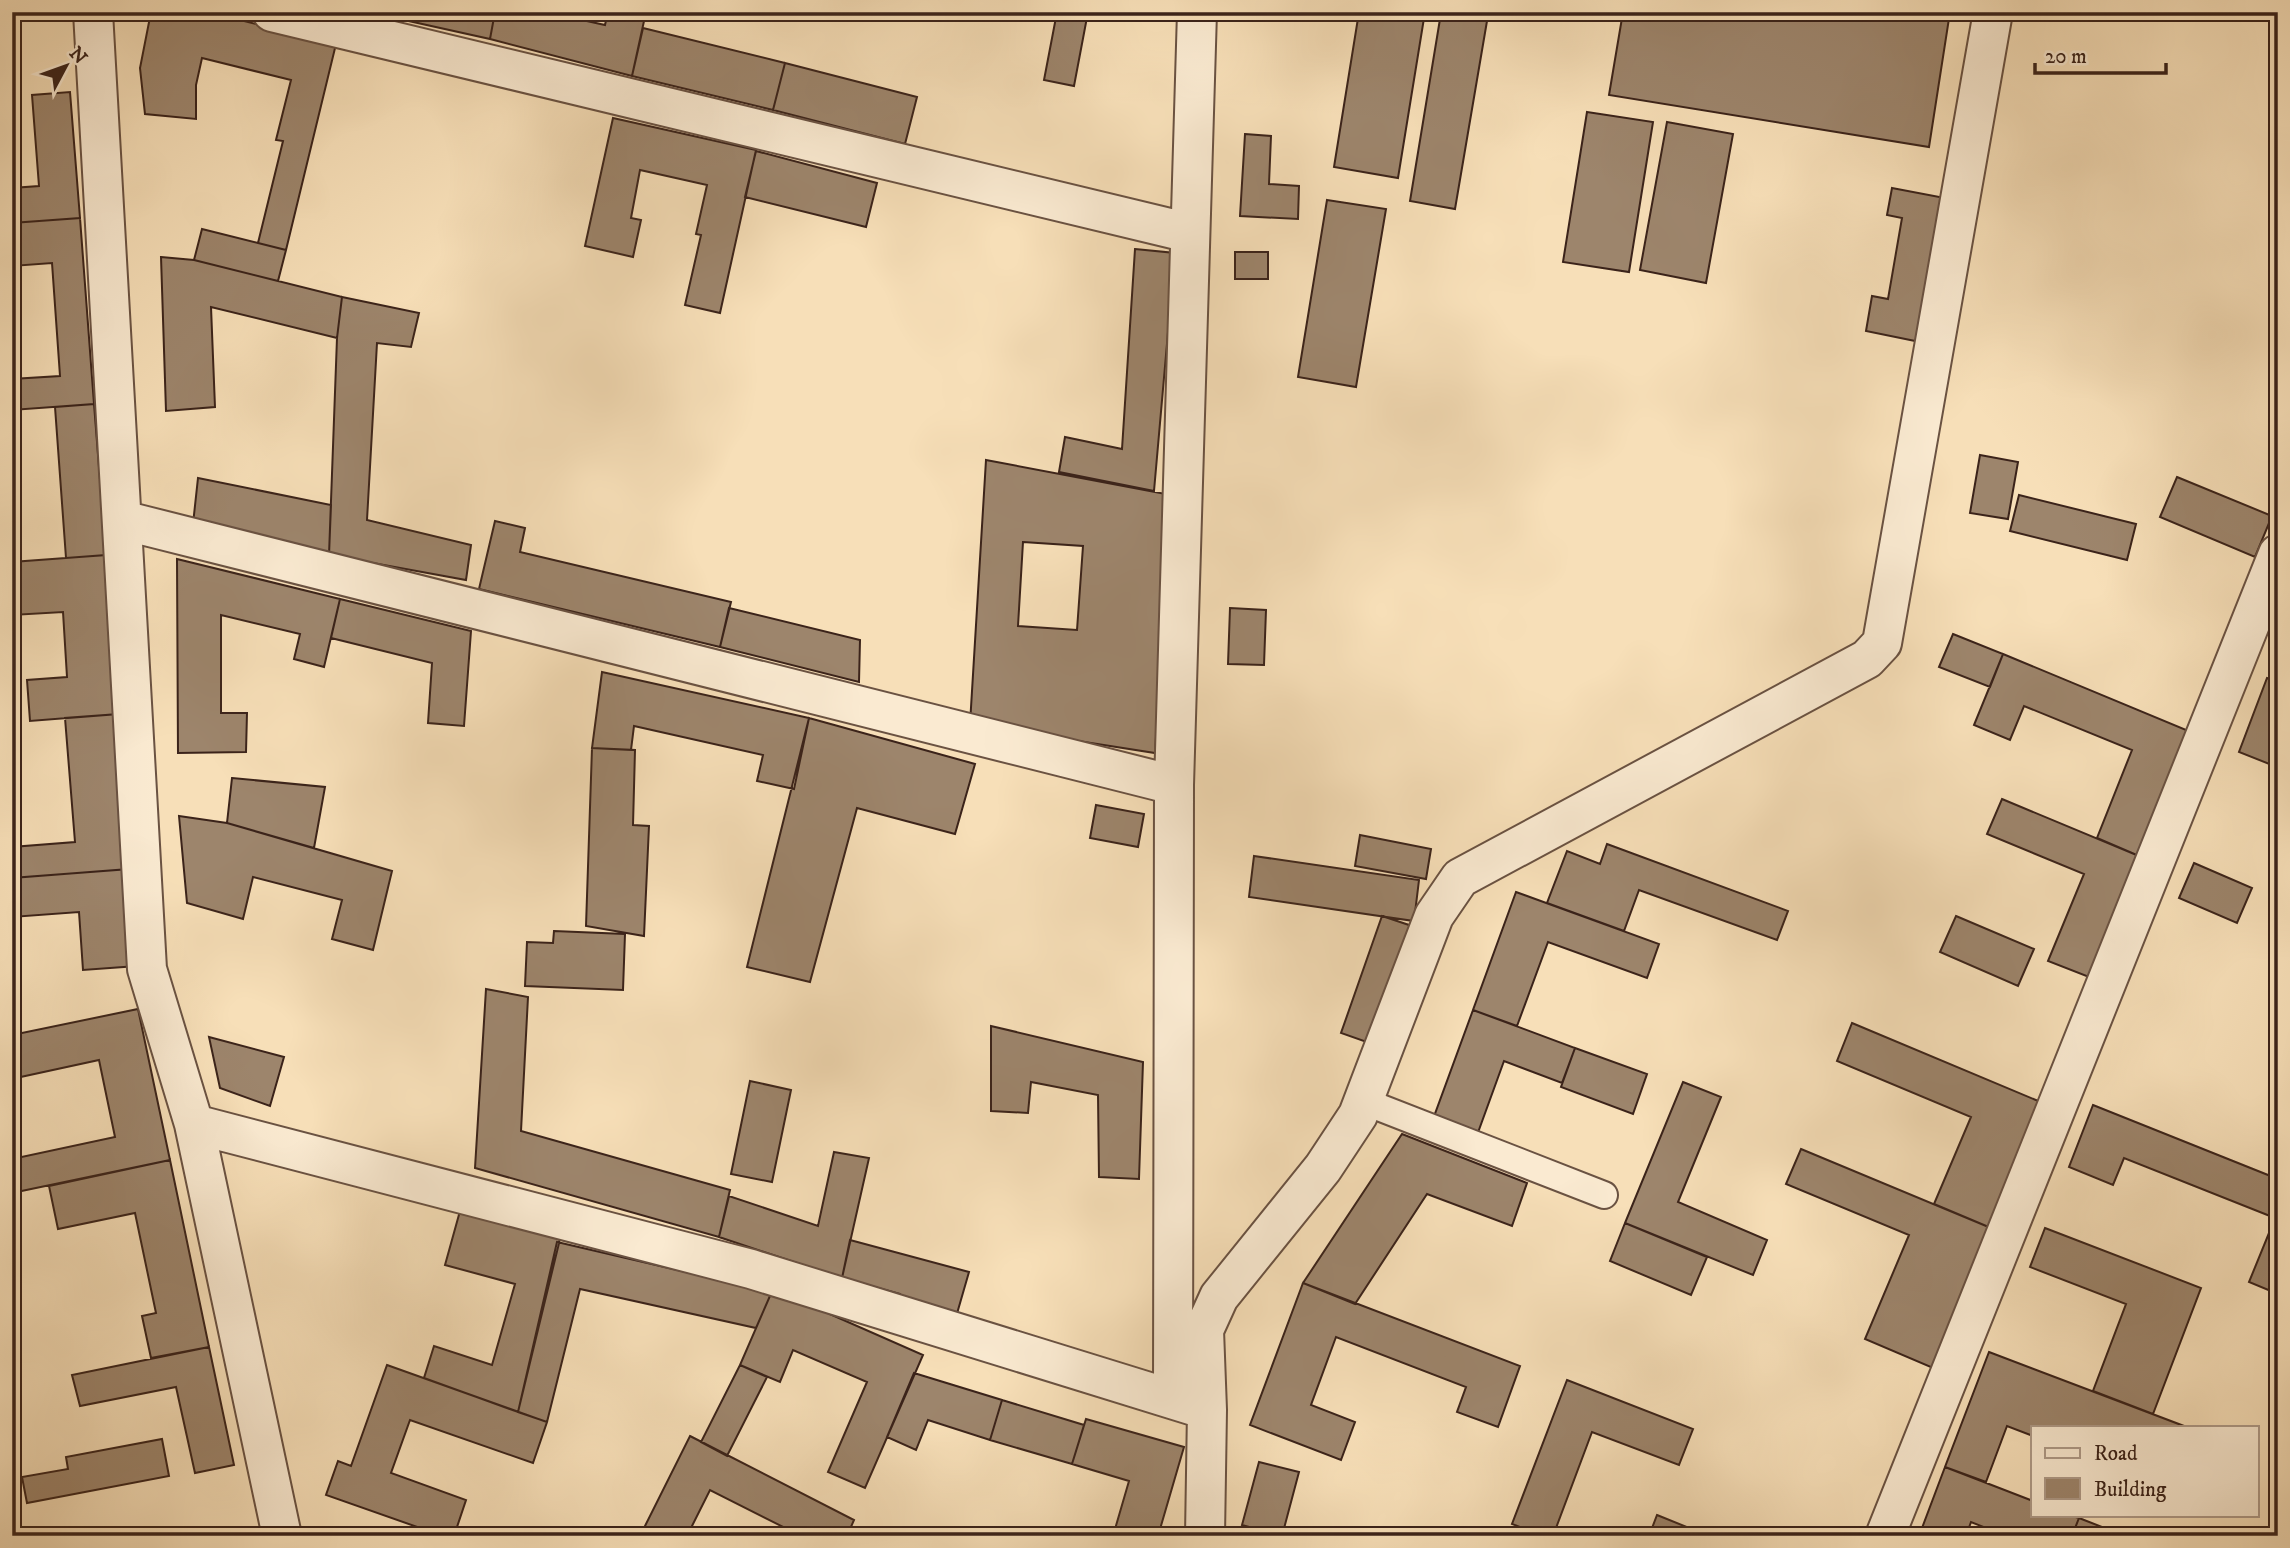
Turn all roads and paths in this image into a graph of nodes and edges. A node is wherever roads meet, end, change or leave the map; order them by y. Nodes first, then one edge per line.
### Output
1 (93, 12) edge
2 (272, 12) edge
3 (1197, 12) edge
4 (1993, 12) edge
5 (1190, 233) junction
6 (122, 520) junction
7 (2278, 554) edge
8 (1174, 785) junction
9 (1363, 1101) junction
10 (194, 1124) junction
11 (1604, 1195) dead end
12 (1190, 1405) junction
13 (282, 1536) edge
14 (1205, 1536) edge
15 (1885, 1536) edge

1 - 6 street
2 - 5 street
3 - 5 street
4 - 9 street
5 - 8 street
6 - 8 street
6 - 10 street
7 - 15 street
8 - 12 street
9 - 11 lane
9 - 12 street
10 - 12 street
10 - 13 street
12 - 14 street

